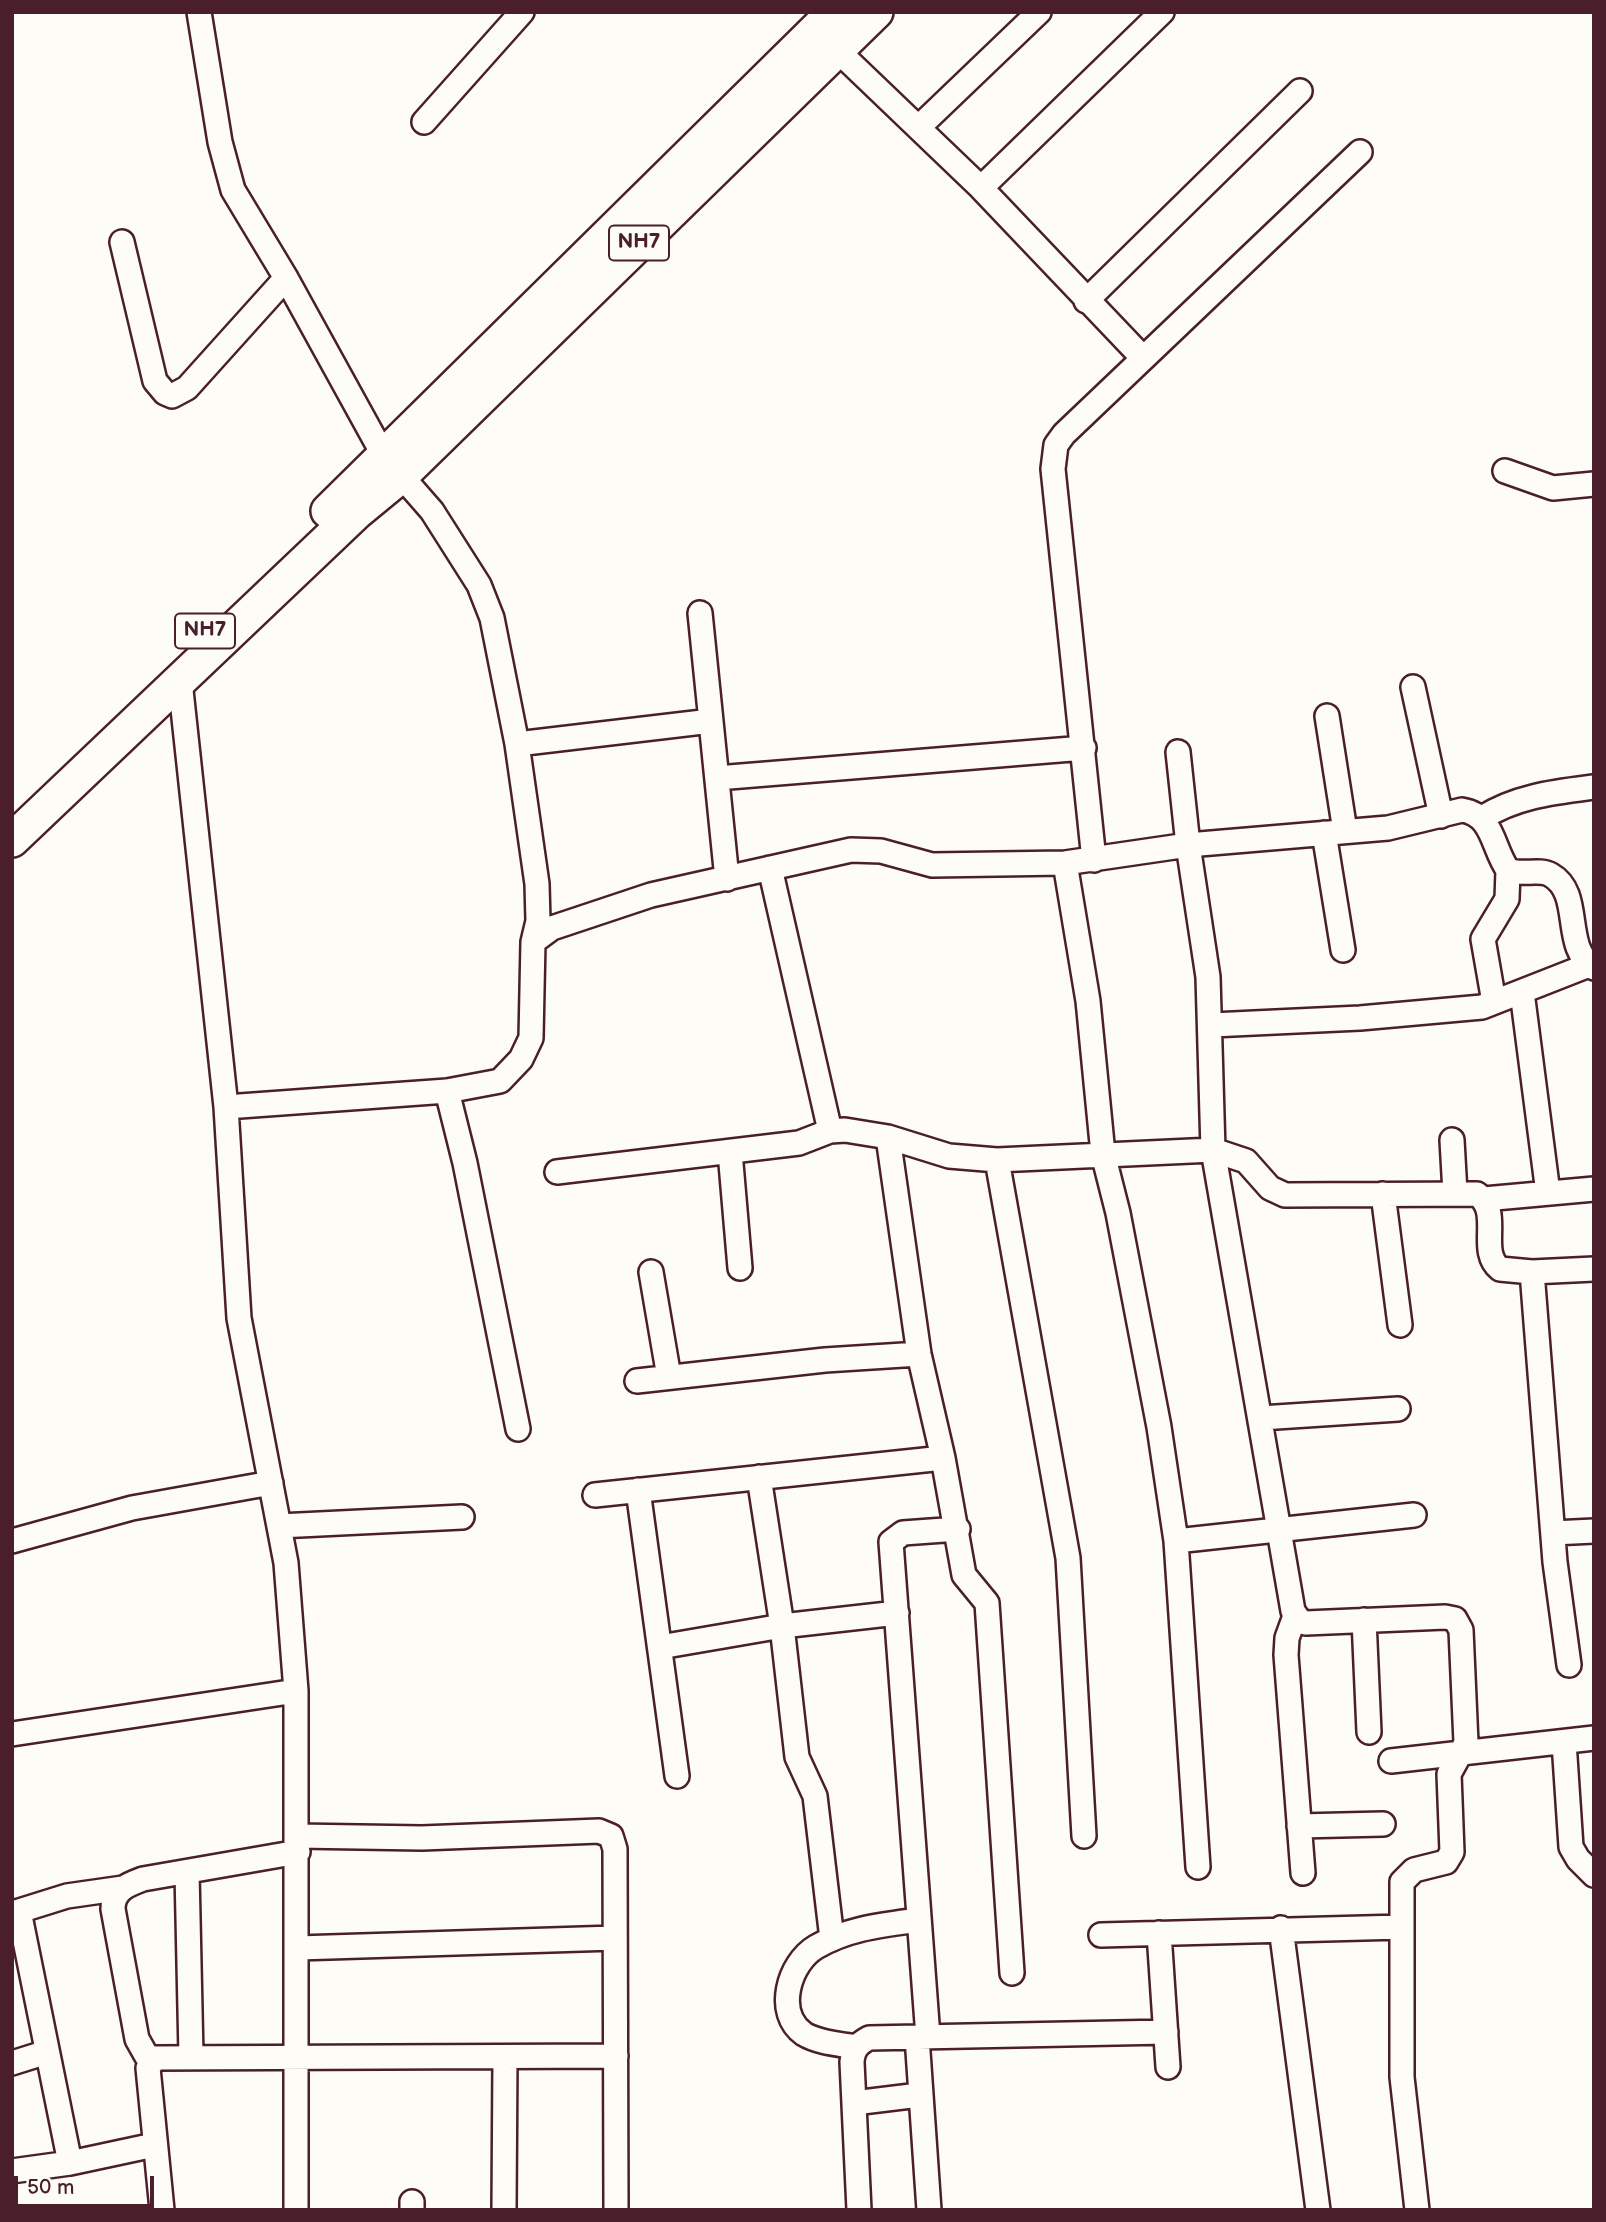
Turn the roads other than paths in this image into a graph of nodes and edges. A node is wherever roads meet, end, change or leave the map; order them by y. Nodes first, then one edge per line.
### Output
1 (199, 12) edge
2 (522, 12) edge
3 (876, 12) edge
4 (1039, 12) edge
5 (1162, 12) edge
6 (829, 14) edge
7 (837, 50) junction
8 (1300, 91) dead end
9 (424, 122) dead end
10 (919, 127) junction
11 (1360, 152) dead end
12 (981, 188) junction
13 (122, 242) dead end
14 (286, 278) junction
15 (1086, 301) junction
16 (1142, 357) junction
17 (393, 465) junction
18 (1505, 471) dead end
19 (1594, 484) edge
20 (239, 611) junction
21 (700, 613) dead end
22 (180, 681) junction
23 (1413, 687) dead end
24 (1327, 716) dead end
25 (711, 721) junction
26 (517, 744) junction
27 (1084, 748) junction
28 (1178, 752) dead end
29 (717, 778) junction
30 (1594, 787) edge
31 (1441, 816) junction
32 (12, 818) edge
33 (1482, 818) junction
34 (1334, 832) junction
35 (12, 840) edge
36 (1188, 845) junction
37 (1094, 860) junction
38 (1065, 863) junction
39 (770, 867) junction
40 (1508, 870) junction
41 (727, 878) junction
42 (533, 942) junction
43 (1343, 950) dead end
44 (1591, 966) edge
45 (1522, 992) junction
46 (1494, 1002) junction
47 (1212, 1025) junction
48 (447, 1091) junction
49 (226, 1107) junction
50 (830, 1131) junction
51 (888, 1137) junction
52 (1452, 1140) dead end
53 (1213, 1150) junction
54 (730, 1152) junction
55 (1103, 1154) junction
56 (997, 1160) junction
57 (557, 1172) dead end
58 (1594, 1189) edge
59 (1455, 1193) junction
60 (1548, 1193) junction
61 (1383, 1194) junction
62 (1484, 1199) junction
63 (740, 1268) dead end
64 (1594, 1269) edge
65 (651, 1272) dead end
66 (1532, 1272) junction
67 (1400, 1325) dead end
68 (919, 1354) junction
69 (669, 1377) junction
70 (637, 1381) dead end
71 (1398, 1409) dead end
72 (1261, 1418) junction
73 (518, 1429) dead end
74 (943, 1458) junction
75 (759, 1477) junction
76 (271, 1483) junction
77 (638, 1490) junction
78 (595, 1495) dead end
79 (1413, 1514) dead end
80 (462, 1517) dead end
81 (279, 1526) junction
82 (1281, 1527) junction
83 (958, 1529) junction
84 (1594, 1531) edge
85 (1553, 1533) junction
86 (12, 1541) edge
87 (1176, 1541) junction
88 (897, 1613) junction
89 (1295, 1616) junction
90 (1364, 1620) junction
91 (782, 1626) junction
92 (660, 1647) junction
93 (1569, 1665) dead end
94 (296, 1691) junction
95 (1369, 1732) dead end
96 (12, 1734) edge
97 (1594, 1738) edge
98 (1564, 1742) junction
99 (1464, 1751) junction
100 (1391, 1760) dead end
101 (677, 1776) dead end
102 (1383, 1824) dead end
103 (1299, 1826) junction
104 (1084, 1836) dead end
105 (298, 1844) junction
106 (1198, 1867) dead end
107 (187, 1872) junction
108 (1303, 1873) dead end
109 (1594, 1875) edge
110 (122, 1888) junction
111 (15, 1912) edge
112 (919, 1920) junction
113 (1401, 1927) junction
114 (1281, 1928) junction
115 (1159, 1933) junction
116 (1101, 1935) dead end
117 (614, 1938) junction
118 (832, 1938) junction
119 (298, 1948) junction
120 (1012, 1973) dead end
121 (1166, 2032) junction
122 (923, 2037) junction
123 (856, 2047) junction
124 (47, 2052) junction
125 (191, 2056) junction
126 (616, 2056) junction
127 (505, 2057) junction
128 (297, 2058) junction
129 (150, 2062) junction
130 (12, 2063) edge
131 (1168, 2067) dead end
132 (919, 2095) junction
133 (854, 2103) junction
134 (154, 2145) junction
135 (70, 2163) junction
136 (12, 2171) edge
137 (162, 2210) edge
138 (296, 2210) edge
139 (504, 2210) edge
140 (616, 2210) edge
141 (859, 2210) edge
142 (929, 2210) edge
143 (1318, 2210) edge
144 (1417, 2210) edge

1 - 14 street
2 - 9 street
3 - 7 highway, NH7
4 - 10 street
5 - 12 street
6 - 17 highway, NH7
7 - 10 street
7 - 17 highway, NH7
8 - 15 street
10 - 12 street
11 - 16 street
12 - 15 street
13 - 14 street
14 - 17 street
15 - 16 street
16 - 27 street
17 - 20 highway, NH7
17 - 26 street
18 - 19 street
20 - 22 highway, NH7
20 - 32 highway, NH7
21 - 25 street
22 - 35 highway, NH7
22 - 49 street
23 - 31 street
24 - 34 street
25 - 26 street
25 - 29 street
26 - 42 street
27 - 29 street
27 - 37 street
28 - 36 street
29 - 41 street
30 - 33 street
31 - 33 street
31 - 34 street
33 - 40 street
34 - 36 street
34 - 43 street
36 - 37 street
36 - 47 street
37 - 38 street
38 - 39 street
38 - 55 street
39 - 41 street
39 - 50 street
40 - 44 street
40 - 46 street
41 - 42 street
42 - 48 street
44 - 45 street
45 - 46 street
45 - 60 street
46 - 47 street
47 - 53 street
48 - 49 street
48 - 73 street
49 - 76 street
50 - 51 street
50 - 54 street
51 - 56 street
51 - 68 street
52 - 59 street
53 - 55 street
53 - 61 street
53 - 72 street
54 - 57 street
54 - 63 street
55 - 56 street
55 - 87 street
56 - 104 street
58 - 60 street
59 - 61 street
59 - 62 street
60 - 62 street
61 - 67 street
62 - 66 street
64 - 66 street
65 - 69 street
66 - 85 street
68 - 69 street
68 - 74 street
69 - 70 street
71 - 72 street
72 - 82 street
74 - 75 street
74 - 83 street
75 - 77 street
75 - 91 street
76 - 81 street
76 - 86 street
77 - 78 street
77 - 92 street
79 - 82 street
80 - 81 street
81 - 94 street
82 - 87 street
82 - 89 street
83 - 88 street
83 - 120 street
84 - 85 street
85 - 93 street
87 - 106 street
88 - 91 street
88 - 112 street
89 - 90 street
89 - 103 street
90 - 95 street
90 - 99 street
91 - 92 street
91 - 118 street
92 - 101 street
94 - 96 street
94 - 105 street
97 - 98 street
98 - 99 street
98 - 109 street
99 - 100 street
99 - 113 street
102 - 103 street
103 - 108 street
105 - 107 street
105 - 117 street
105 - 119 street
107 - 110 street
107 - 125 street
110 - 111 street
110 - 129 street
111 - 124 street
112 - 118 street
112 - 122 street
113 - 114 street
113 - 144 street
114 - 115 street
114 - 143 street
115 - 116 street
115 - 121 street
117 - 119 street
117 - 126 street
118 - 123 street
119 - 128 street
121 - 122 street
121 - 131 street
122 - 123 street
122 - 132 street
123 - 133 street
124 - 130 street
124 - 135 street
125 - 128 street
125 - 129 street
126 - 127 street
126 - 140 street
127 - 128 street
127 - 139 street
128 - 138 street
129 - 134 street
132 - 133 street
132 - 142 street
133 - 141 street
134 - 135 street
134 - 137 street
135 - 136 street

